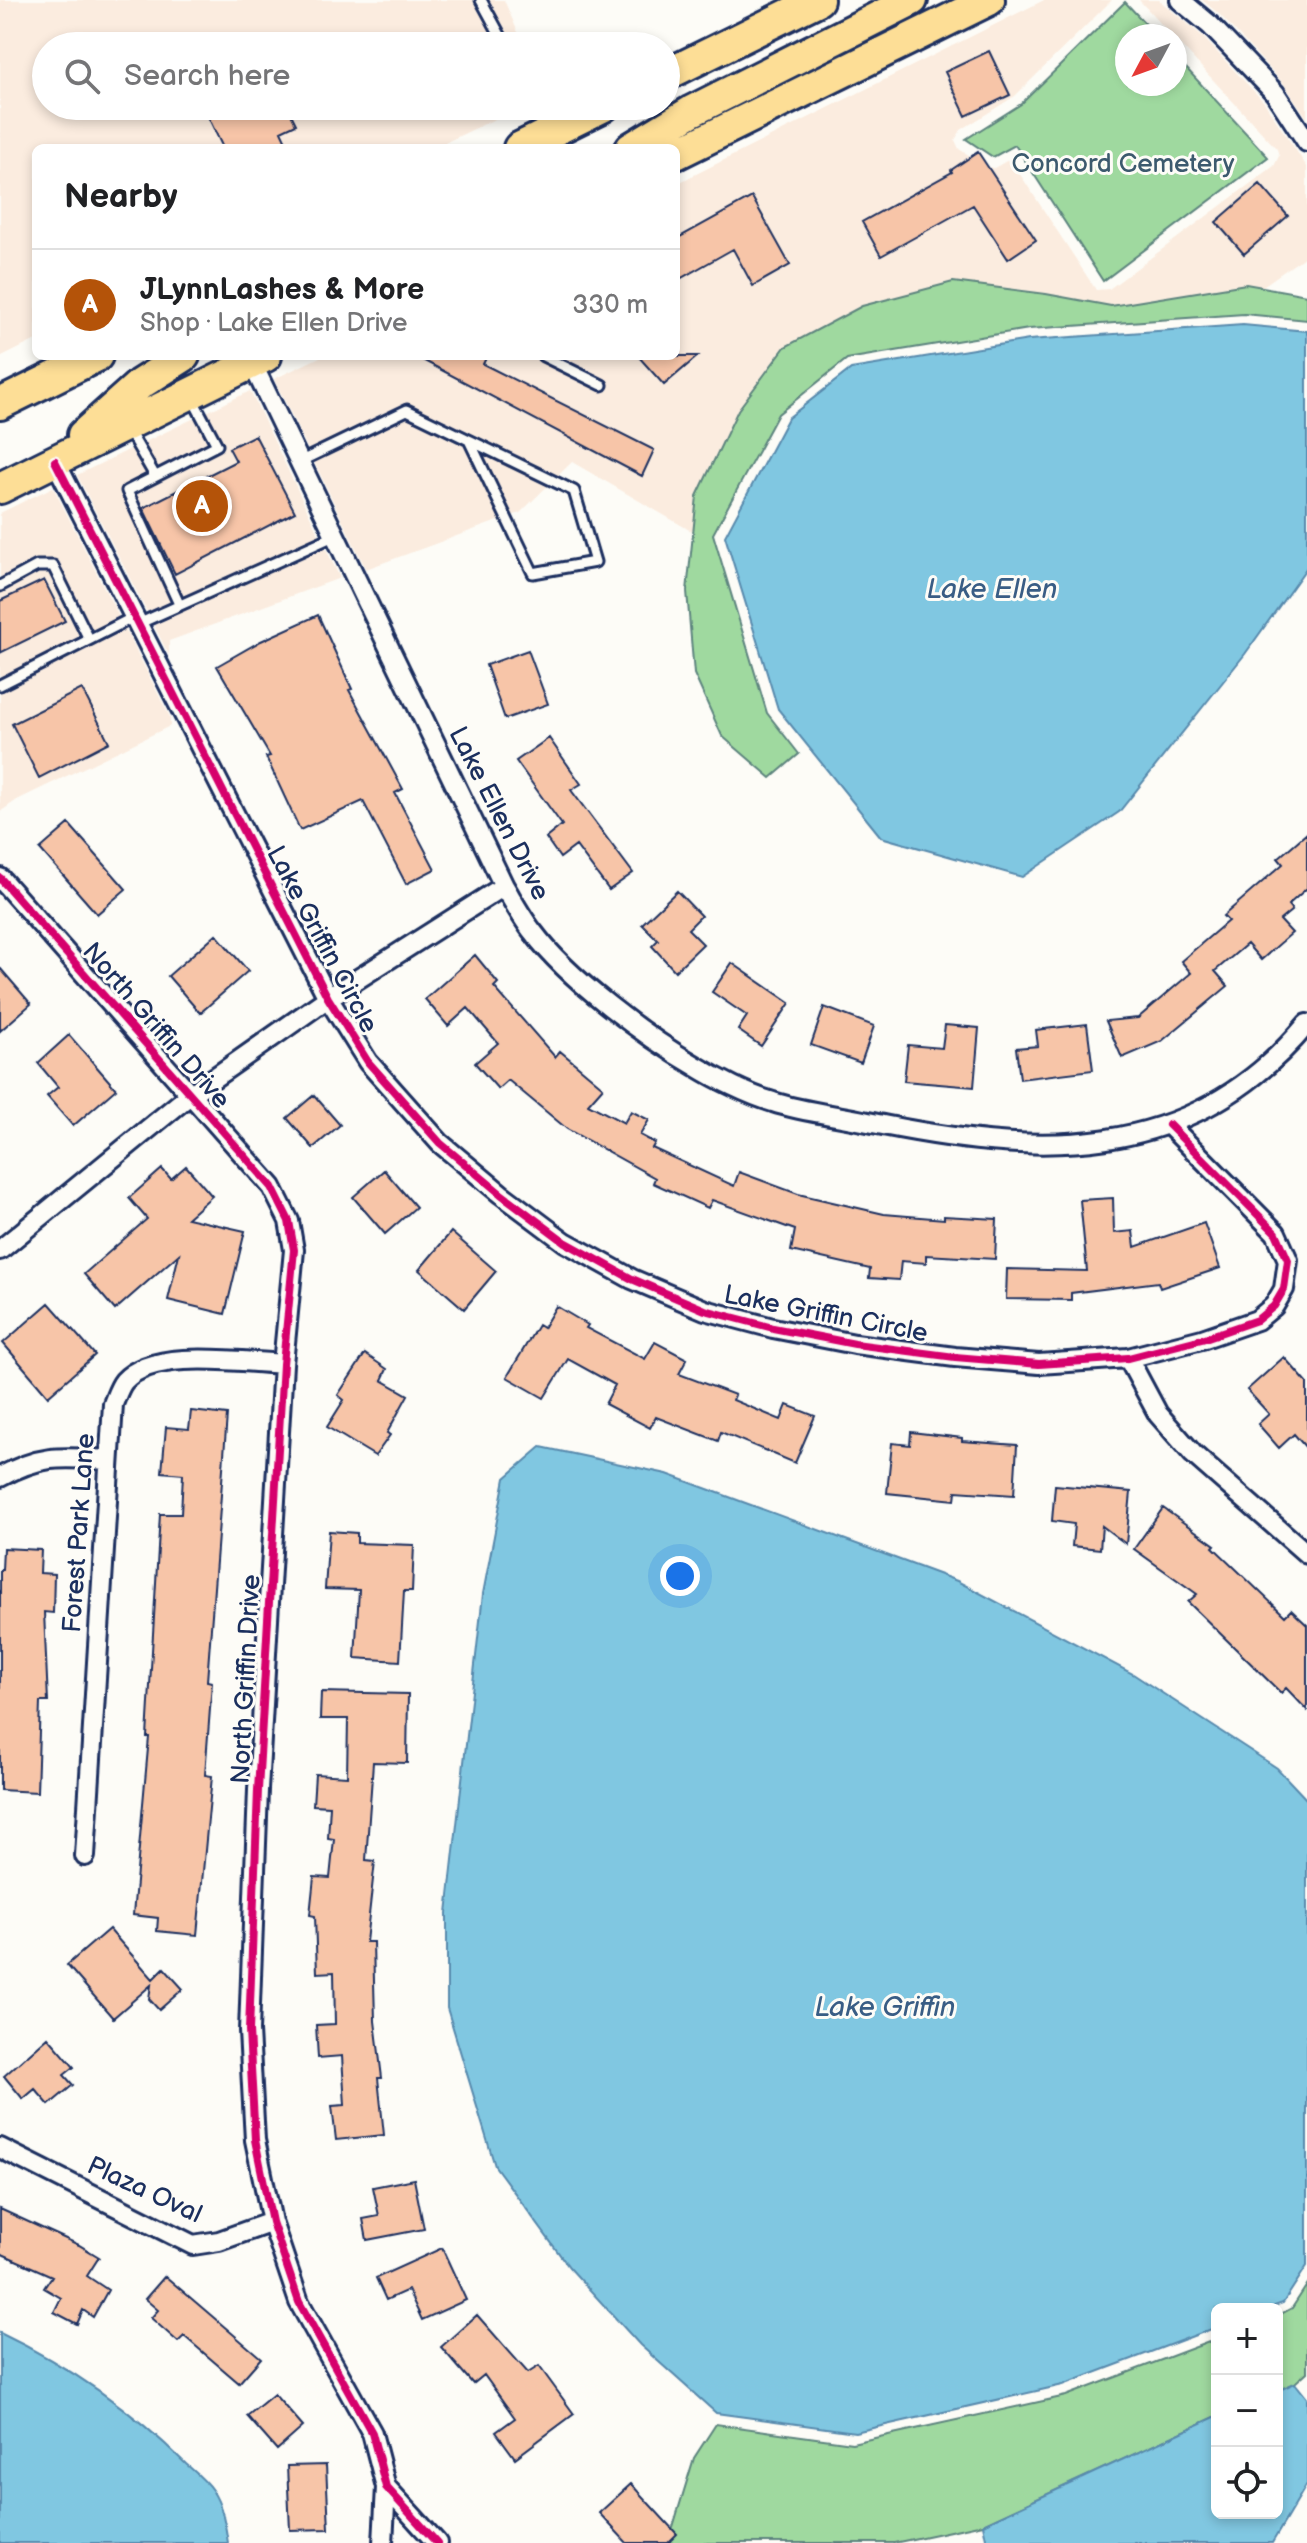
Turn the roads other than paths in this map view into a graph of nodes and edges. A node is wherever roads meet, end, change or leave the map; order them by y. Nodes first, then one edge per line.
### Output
1 (481, 0) edge
2 (818, 0) edge
3 (912, 0) edge
4 (989, 0) edge
5 (1180, 0) edge
6 (498, 32) edge
7 (680, 68) edge
8 (680, 118) edge
9 (545, 120) edge
10 (677, 120) edge
11 (1307, 142) edge
12 (523, 144) edge
13 (638, 144) edge
14 (680, 152) edge
15 (89, 360) edge
16 (178, 360) edge
17 (253, 360) edge
18 (258, 360) edge
19 (551, 360) edge
20 (602, 385) dead end
21 (190, 394) junction
22 (0, 404) edge
23 (126, 426) junction
24 (469, 440) junction
25 (55, 461) junction
26 (299, 462) junction
27 (155, 476) junction
28 (0, 488) edge
29 (334, 536) junction
30 (0, 586) edge
31 (179, 604) junction
32 (136, 621) junction
33 (89, 639) junction
34 (0, 685) edge
35 (0, 878) edge
36 (504, 886) junction
37 (328, 998) junction
38 (1307, 1024) edge
39 (191, 1094) junction
40 (1169, 1125) junction
41 (0, 1250) edge
42 (1128, 1358) junction
43 (283, 1364) junction
44 (108, 1460) junction
45 (0, 1477) edge
46 (1307, 1554) edge
47 (85, 1856) dead end
48 (0, 2148) edge
49 (272, 2222) junction
50 (386, 2487) junction
51 (383, 2543) edge
52 (437, 2543) edge

1 - 6 lane
2 - 7 main road
3 - 8 main road
4 - 14 main road
5 - 11 street
9 - 12 main road
10 - 13 main road
15 - 22 main road
16 - 25 main road
17 - 21 main road
18 - 26 street, Lake Ellen Drive
19 - 20 lane
21 - 23 main road
21 - 27 lane
23 - 25 main road
23 - 27 lane
24 - 24 lane
24 - 26 lane
25 - 28 main road
25 - 32 street, Lake Griffin Circle
26 - 29 street, Lake Ellen Drive
27 - 31 lane
29 - 31 lane
29 - 36 street, Lake Ellen Drive
30 - 33 lane
31 - 32 lane
32 - 33 lane
32 - 37 street, Lake Griffin Circle
33 - 34 lane
35 - 39 street, North Griffin Drive
36 - 37 street
36 - 40 street, Lake Ellen Drive
37 - 39 street
37 - 42 street, Lake Griffin Circle
38 - 40 street, Lake Ellen Drive
39 - 41 street
39 - 43 street, North Griffin Drive
40 - 42 street, Lake Griffin Circle
42 - 46 street
43 - 44 street, Forest Park Lane
43 - 49 street, North Griffin Drive
44 - 45 street
44 - 47 street, Forest Park Lane
48 - 49 street, Plaza Oval
49 - 50 street, North Griffin Drive
50 - 51 street
50 - 52 street, North Griffin Drive

